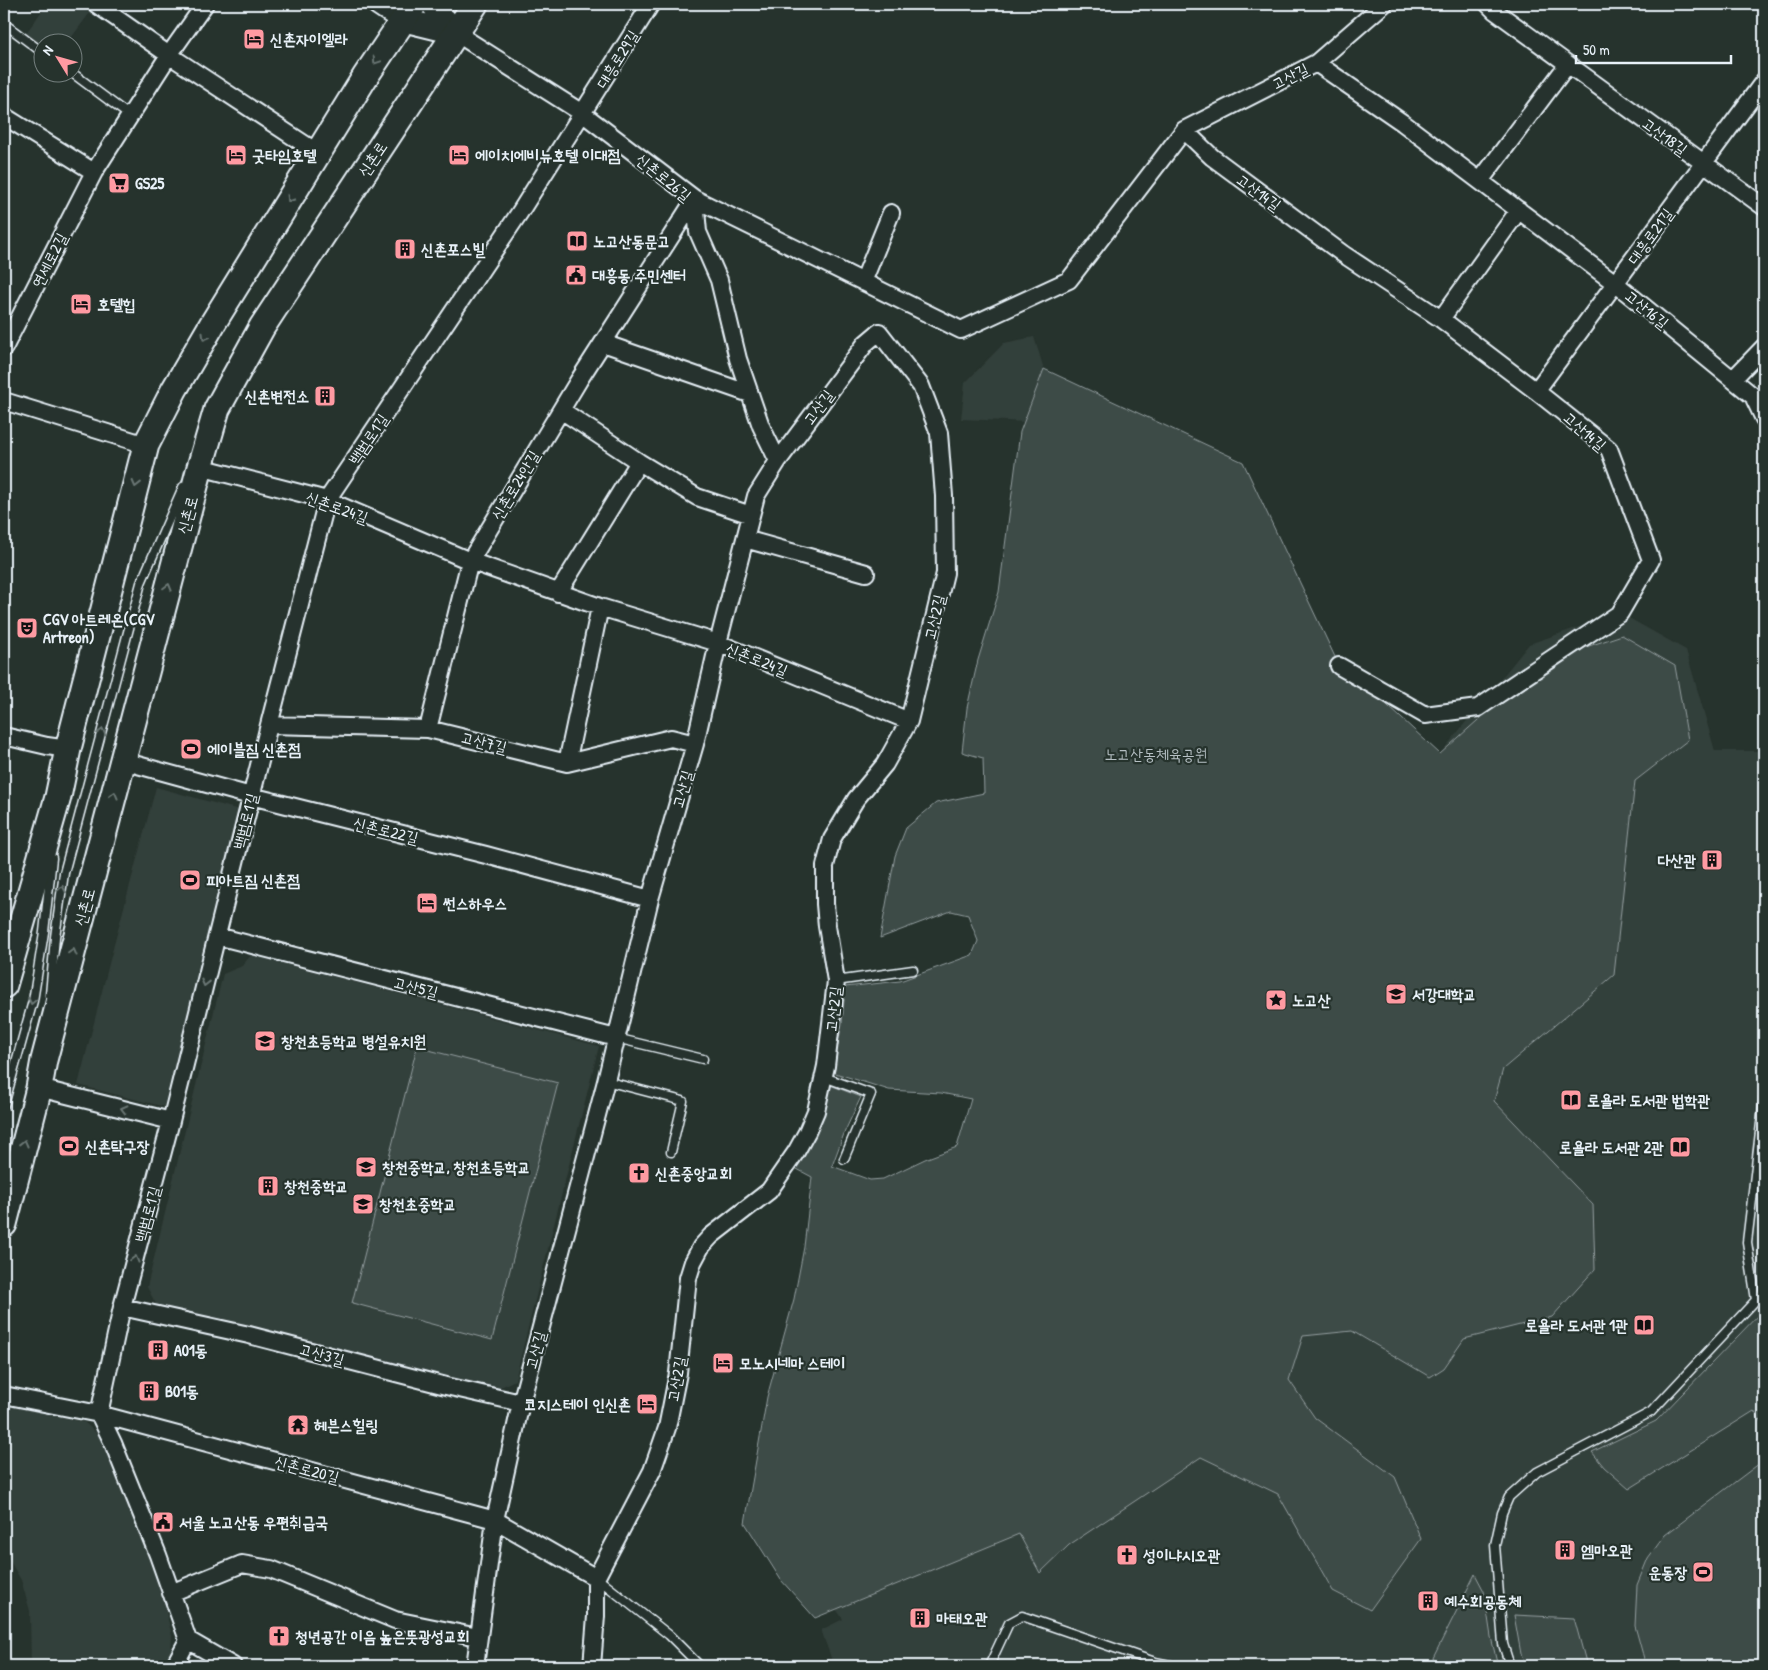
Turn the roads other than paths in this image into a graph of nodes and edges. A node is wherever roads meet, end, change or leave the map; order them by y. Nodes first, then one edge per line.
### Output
1 (96, 4) edge
2 (205, 4) edge
3 (379, 4) edge
4 (432, 4) edge
5 (475, 4) edge
6 (651, 4) edge
7 (1384, 4) edge
8 (1488, 4) edge
9 (408, 12) edge
10 (6, 25) dead end
11 (456, 33) junction
12 (32, 44) edge
13 (169, 55) junction
14 (1316, 63) junction
15 (1568, 64) junction
16 (82, 80) edge
17 (1764, 81) edge
18 (582, 113) junction
19 (4, 116) edge
20 (130, 116) junction
21 (1184, 130) junction
22 (318, 153) junction
23 (1703, 164) junction
24 (94, 172) junction
25 (1480, 181) junction
26 (695, 200) junction
27 (1764, 207) edge
28 (1518, 210) junction
29 (891, 213) dead end
30 (863, 282) junction
31 (1615, 283) junction
32 (1441, 319) junction
33 (880, 332) joint
34 (602, 343) junction
35 (1764, 346) edge
36 (4, 348) edge
37 (1733, 379) junction
38 (1536, 391) junction
39 (750, 394) junction
40 (4, 401) edge
41 (560, 410) junction
42 (1764, 419) edge
43 (146, 445) junction
44 (778, 461) junction
45 (639, 462) junction
46 (191, 474) junction
47 (327, 500) junction
48 (751, 515) junction
49 (745, 539) junction
50 (470, 561) junction
51 (866, 573) dead end
52 (558, 592) junction
53 (600, 608) junction
54 (718, 643) junction
55 (1339, 666) dead end
56 (909, 721) junction
57 (269, 725) junction
58 (428, 729) junction
59 (4, 736) edge
60 (695, 744) junction
61 (68, 748) junction
62 (123, 761) junction
63 (567, 762) junction
64 (251, 796) junction
65 (58, 797) junction
66 (650, 899) junction
67 (217, 936) junction
68 (913, 970) dead end
69 (836, 981) junction
70 (4, 985) edge
71 (49, 1003) dead end
72 (48, 1012) dead end
73 (616, 1038) junction
74 (703, 1059) dead end
75 (44, 1060) junction
76 (824, 1077) junction
77 (606, 1081) junction
78 (39, 1088) junction
79 (1764, 1098) edge
80 (4, 1105) edge
81 (171, 1121) junction
82 (671, 1152) dead end
83 (844, 1159) dead end
84 (4, 1224) edge
85 (1764, 1293) edge
86 (1756, 1300) junction
87 (122, 1306) junction
88 (4, 1395) edge
89 (520, 1403) junction
90 (99, 1414) junction
91 (495, 1520) junction
92 (596, 1578) junction
93 (171, 1593) junction
94 (478, 1637) junction
95 (188, 1640) junction
96 (174, 1666) edge
97 (233, 1666) edge
98 (476, 1666) edge
99 (592, 1666) edge
100 (700, 1666) edge
101 (989, 1666) edge
102 (1175, 1666) edge
103 (1510, 1666) edge

1 - 13 street
2 - 13 street, 연세로2길
3 - 9 main road
4 - 11 main road
5 - 11 main road, 신촌로
6 - 18 street, 대흥로29길
7 - 14 street, 고산길
8 - 15 street, 고산18길
9 - 11 main road
9 -> 22 main road
10 - 12 lane
11 - 18 street, 신촌로26길
11 - 46 main road, 신촌로
13 - 20 street, 연세로2길
13 - 22 street
14 - 21 street, 고산길
14 - 25 street, 고산16길
15 - 23 street, 고산18길
15 - 25 street
16 - 20 lane
17 - 23 street, 대흥로21길
18 - 26 street, 신촌로26길
18 - 47 street, 백범로1길
19 - 24 street
20 - 24 street, 연세로2길
21 - 30 street
21 - 32 street, 고산14길
22 -> 43 main road
23 - 27 street, 고산18길
23 - 31 street, 대흥로21길
24 - 36 street, 연세로2길
25 - 28 street, 고산16길
26 - 30 street
26 - 34 street, 신촌로24안길
26 - 39 street, 신촌로26길
28 - 31 street, 고산16길
28 - 32 street
29 - 30 street
31 - 37 street, 고산16길
31 - 38 street, 대흥로21길
32 - 38 street, 고산14길
33 - 44 street, 고산길
33 - 56 street, 고산2길
34 - 39 street
34 - 41 street, 신촌로24안길
35 - 37 street
37 - 42 street, 고산16길
38 - 55 street, 고산14길
39 - 44 street, 신촌로26길
40 - 43 street
41 - 45 street
41 - 50 street, 신촌로24안길
43 -> 61 main road
44 - 48 street, 고산길
45 - 48 street
45 - 52 street
46 - 47 street, 신촌로24길
62 -> 46 main road, 신촌로
71 -> 46 lane
47 - 50 street, 신촌로24길
47 - 57 street, 백범로1길
48 - 49 street, 고산길
49 - 51 street
49 - 54 street, 고산길
50 - 52 street, 신촌로24길
50 - 58 street
52 - 53 street, 신촌로24길
53 - 54 street, 신촌로24길
53 - 63 street
54 - 56 street, 신촌로24길
54 - 60 street, 고산길
56 - 69 street, 고산2길
57 - 58 street, 고산7길
57 - 64 street, 백범로1길
58 - 63 street, 고산7길
59 - 61 street
60 - 63 street, 고산7길
60 - 66 street, 고산길
61 - 65 main road
62 - 64 street, 신촌로22길
75 -> 62 main road, 신촌로
64 - 66 street, 신촌로22길
64 - 67 street, 백범로1길
65 - 70 main road
65 -> 80 lane
66 - 73 street, 고산길
67 - 73 street, 고산5길
67 -> 81 street, 백범로1길
68 - 69 lane
69 - 76 street, 고산2길
72 - 75 lane
73 - 74 lane
73 - 77 street, 고산길
75 - 78 main road, 신촌로
76 - 83 lane
76 - 92 street, 고산2길
77 - 82 lane
77 - 89 street, 고산길
81 -> 78 street
84 -> 78 main road, 신촌로
79 - 86 lane
87 -> 81 street, 백범로1길
85 - 86 lane
86 - 103 lane
87 - 89 street, 고산3길
87 - 90 street, 백범로1길
88 - 90 street, 신촌로20길
89 - 91 street, 고산길
90 - 91 street, 신촌로20길
90 - 93 street
91 - 92 street, 신촌로20길
91 - 94 street, 고산길
92 - 99 street, 고산2길
92 - 100 lane
93 - 94 street
93 - 95 street
94 - 98 street, 고산길
95 - 96 street
95 - 97 street
101 - 102 lane

